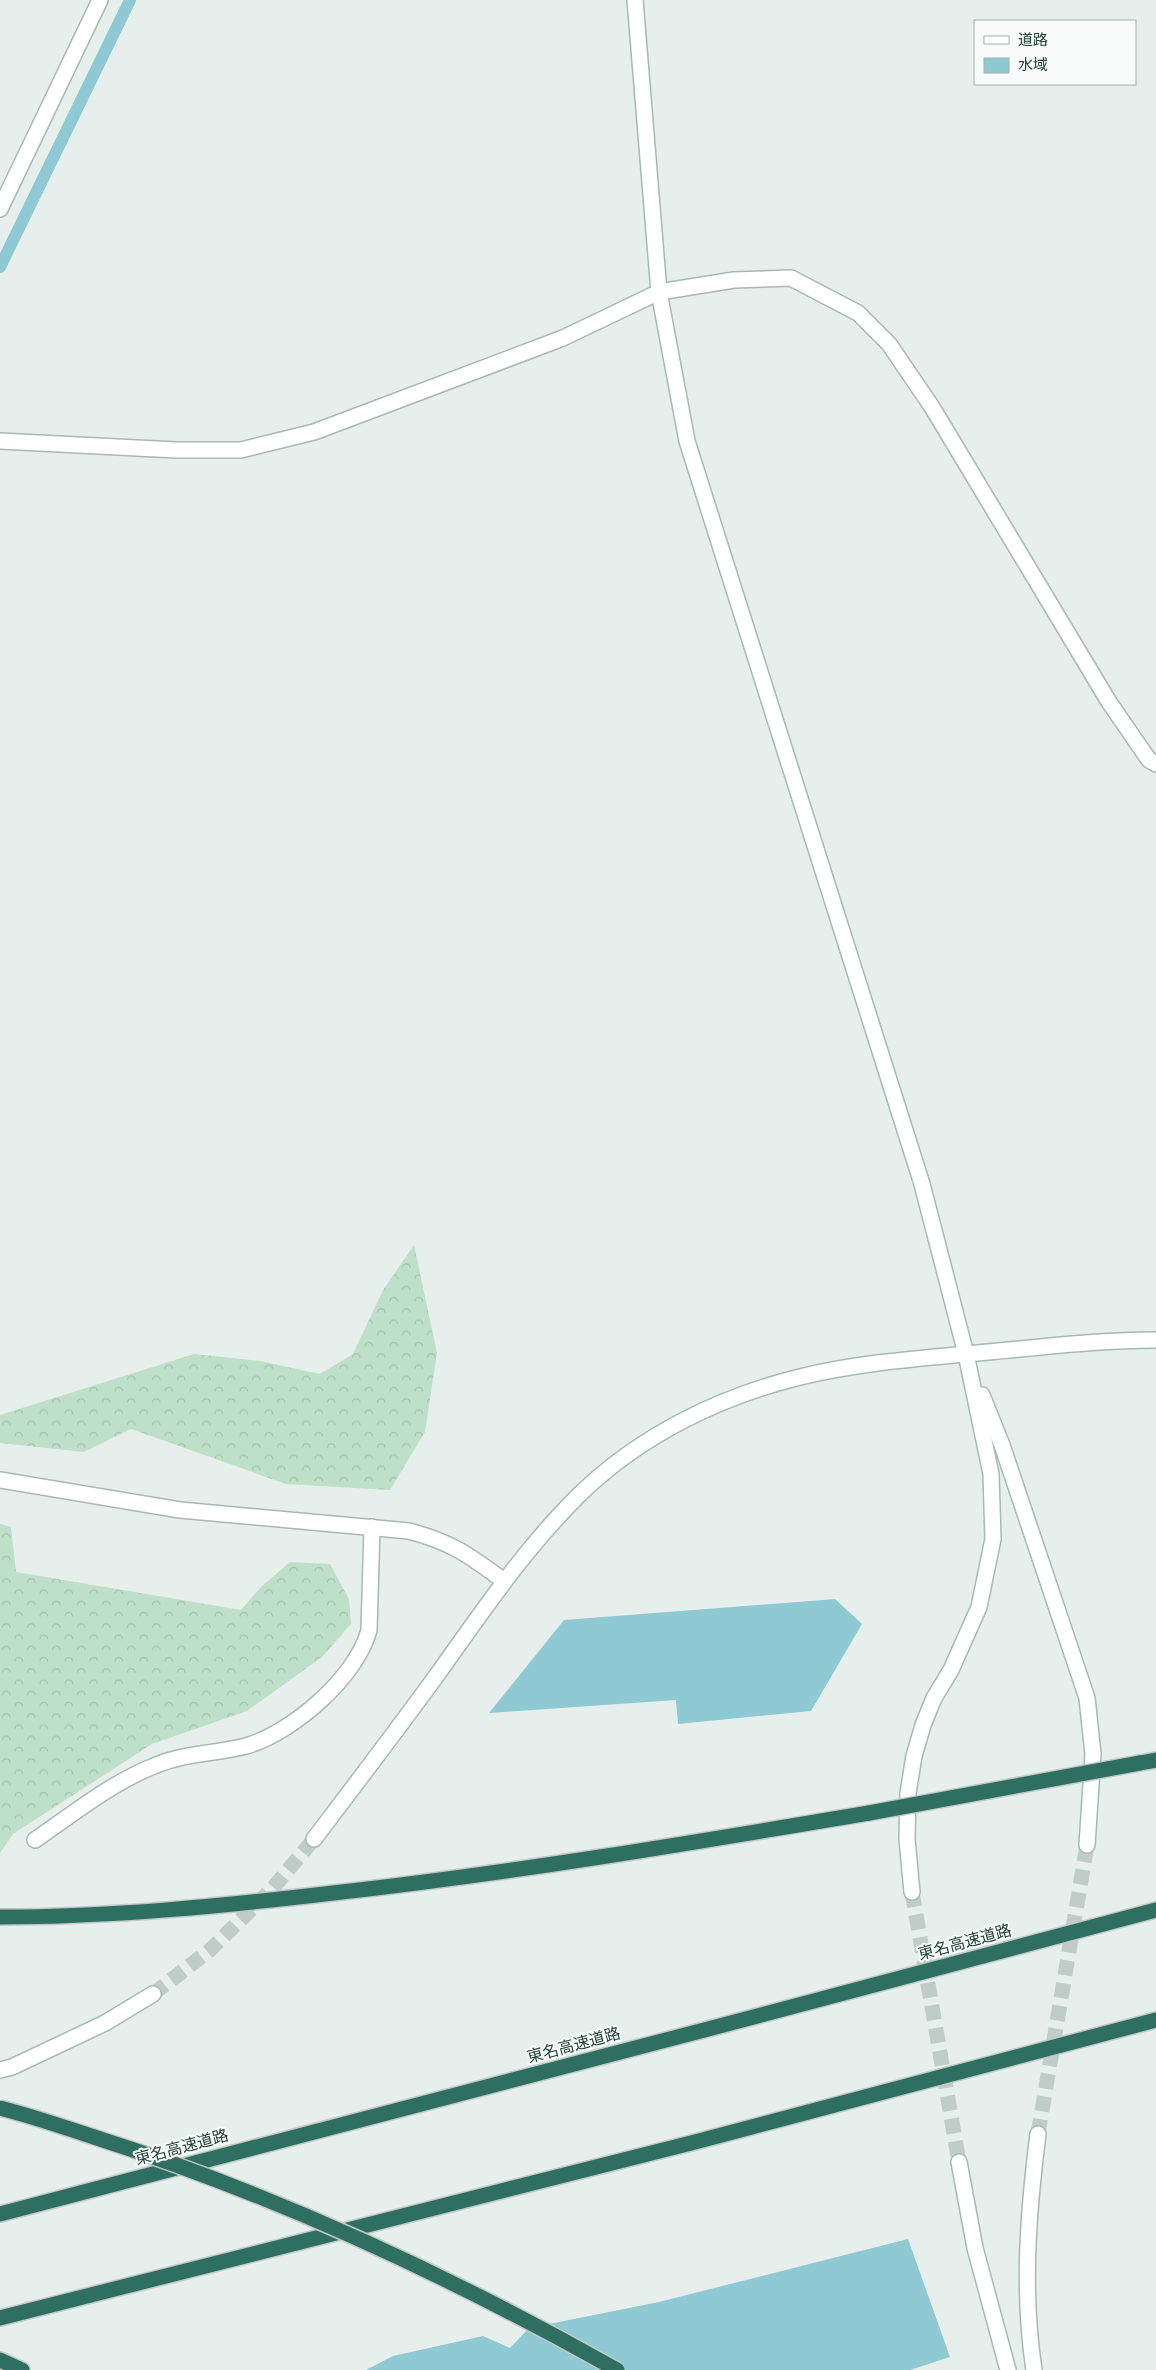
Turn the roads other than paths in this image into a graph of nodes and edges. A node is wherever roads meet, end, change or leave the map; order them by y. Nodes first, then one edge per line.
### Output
1 (100, 0) edge
2 (635, 0) edge
3 (0, 209) edge
4 (659, 292) junction
5 (0, 441) edge
6 (1156, 764) edge
7 (1156, 1340) edge
8 (966, 1354) junction
9 (0, 1480) edge
10 (372, 1527) junction
11 (504, 1581) junction
12 (1156, 1760) edge
13 (1092, 1772) junction
14 (314, 1839) tunnel mouth
15 (35, 1840) dead end
16 (1087, 1845) tunnel mouth
17 (912, 1892) tunnel mouth
18 (1156, 1910) edge
19 (0, 1917) edge
20 (154, 1994) tunnel mouth
21 (1156, 2020) edge
22 (0, 2070) edge
23 (0, 2108) edge
24 (1038, 2134) tunnel mouth
25 (959, 2162) tunnel mouth
26 (0, 2214) edge
27 (0, 2318) edge
28 (0, 2360) edge
29 (22, 2370) edge
30 (617, 2370) edge
31 (1008, 2370) edge
32 (1034, 2370) edge

1 - 3 street
2 - 4 street
4 - 5 street
4 - 6 street
4 - 8 street
7 - 8 street
8 - 11 street
8 - 13 street
8 - 17 street
9 - 10 street
10 - 11 street
10 - 15 street
11 - 14 street
12 - 13 highway, bridge
13 - 16 street
13 - 19 highway, bridge
18 - 26 highway, 東名高速道路
20 - 22 street
21 - 27 highway
23 - 30 highway, bridge
24 - 32 street
25 - 31 street
28 - 29 highway

